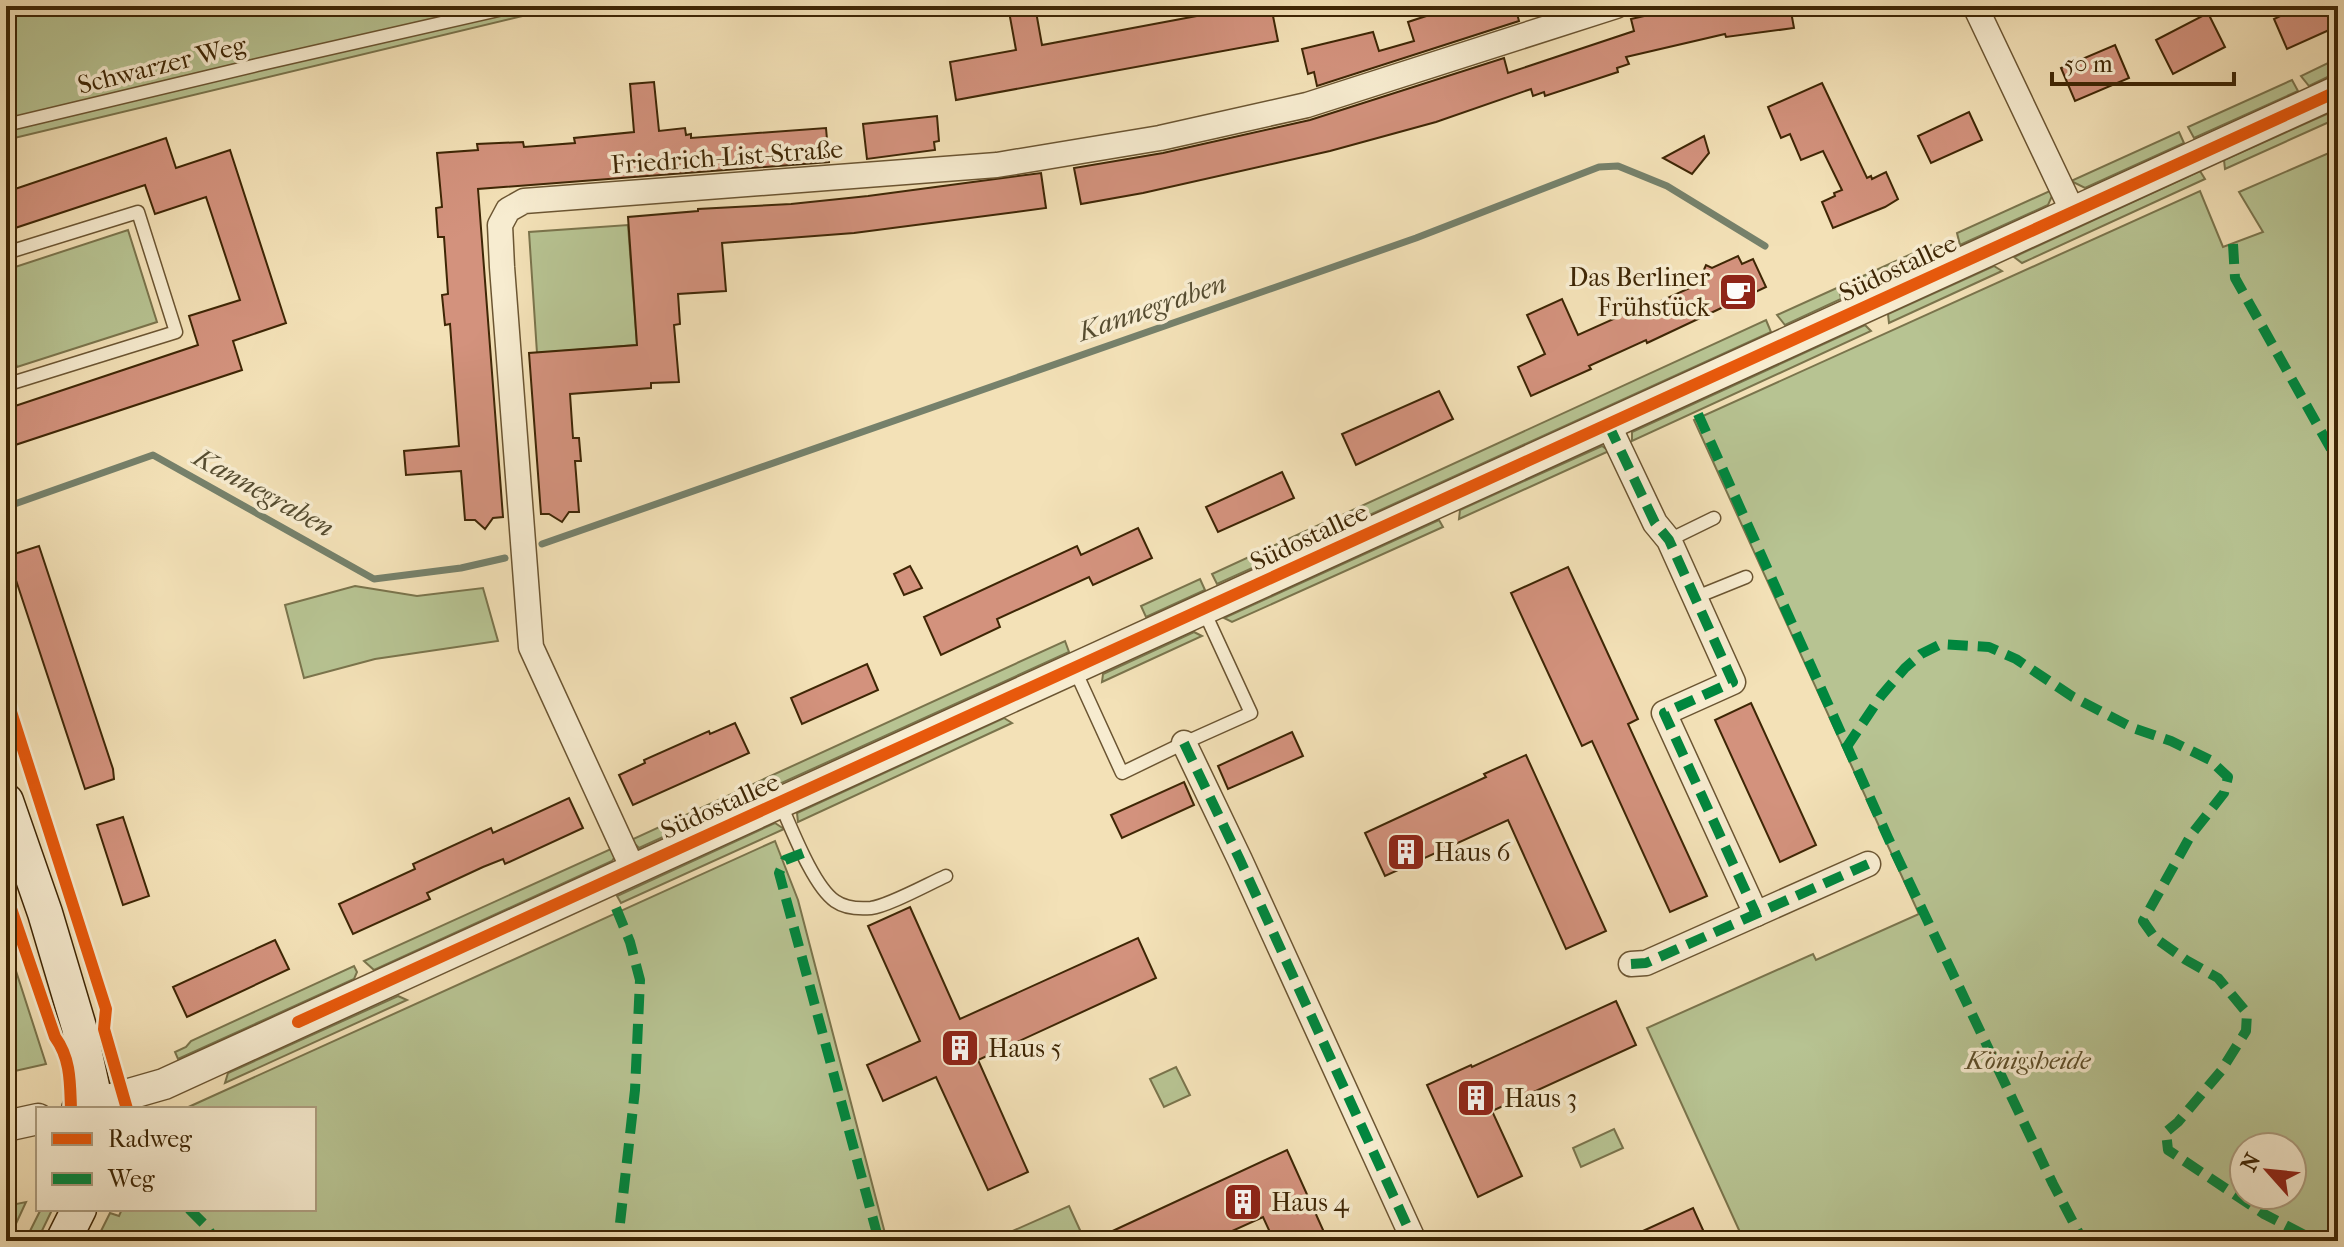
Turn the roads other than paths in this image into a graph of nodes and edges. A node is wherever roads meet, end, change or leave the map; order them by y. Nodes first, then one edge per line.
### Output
1 (516, 6) edge
2 (1616, 6) edge
3 (1975, 6) edge
4 (2338, 91) edge
5 (6, 125) edge
6 (2073, 212) junction
7 (6, 253) edge
8 (6, 364) edge
9 (1608, 424) junction
10 (1714, 518) dead end
11 (1669, 540) junction
12 (1746, 577) dead end
13 (1694, 598) junction
14 (1203, 609) junction
15 (1074, 668) junction
16 (1184, 743) junction
17 (6, 801) edge
18 (780, 803) junction
19 (1868, 864) dead end
20 (633, 869) junction
21 (946, 876) dead end
22 (1756, 914) junction
23 (1631, 964) dead end
24 (91, 1107) edge
25 (36, 1119) edge
26 (6, 1126) edge
27 (78, 1211) edge
28 (63, 1241) edge
29 (1414, 1241) edge

1 - 5 lane, Schwarzer Weg
2 - 20 street, Friedrich-List-Straße
3 - 6 street
4 - 6 street, Südostallee
6 - 9 street, Südostallee
7 - 8 lane
9 - 11 street
9 - 14 street, Südostallee
10 - 11 lane
11 - 13 street
12 - 13 lane
13 - 22 street
14 - 15 street, Südostallee
14 - 16 lane
15 - 16 lane
15 - 18 street, Südostallee
16 - 29 street
17 - 24 main road
18 - 20 street, Südostallee
18 - 21 lane
19 - 22 street
20 - 24 street, Südostallee
22 - 23 street
25 - 26 street
27 - 28 main road

